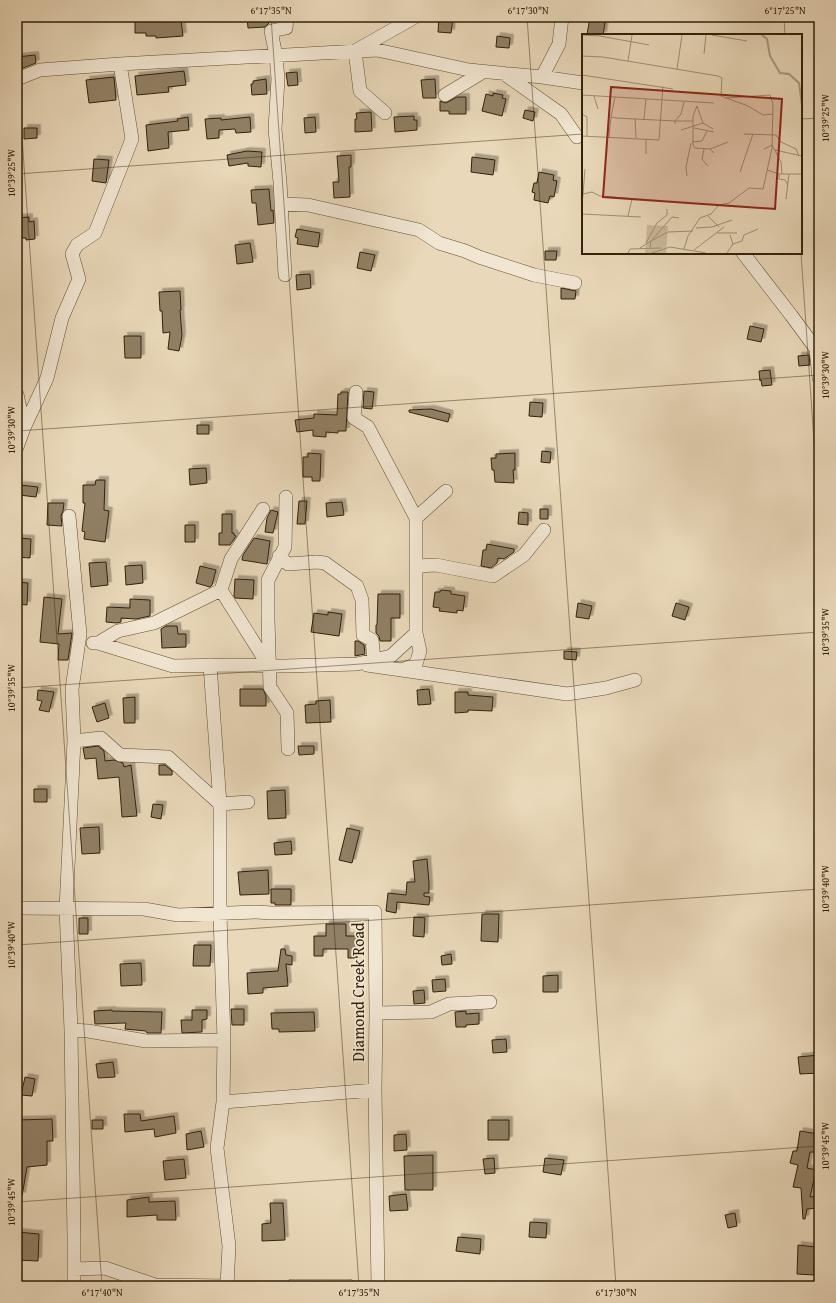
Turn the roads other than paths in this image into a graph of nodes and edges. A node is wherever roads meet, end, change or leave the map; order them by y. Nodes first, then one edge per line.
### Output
1 (286, 17) edge
2 (396, 17) edge
3 (415, 17) edge
4 (562, 17) edge
5 (391, 30) junction
6 (355, 52) junction
7 (276, 56) junction
8 (120, 64) junction
9 (483, 72) junction
10 (503, 73) junction
11 (542, 77) junction
12 (17, 79) edge
13 (582, 84) edge
14 (444, 95) dead end
15 (385, 113) dead end
16 (577, 137) dead end
17 (281, 204) junction
18 (744, 254) edge
19 (285, 276) dead end
20 (575, 283) dead end
21 (819, 378) edge
22 (356, 392) dead end
23 (17, 394) edge
24 (24, 428) junction
25 (17, 447) edge
26 (446, 490) dead end
27 (286, 497) dead end
28 (263, 509) dead end
29 (69, 516) dead end
30 (416, 518) junction
31 (544, 530) dead end
32 (279, 556) junction
33 (417, 566) junction
34 (221, 590) junction
35 (416, 633) junction
36 (98, 643) junction
37 (79, 646) junction
38 (374, 660) junction
39 (358, 664) junction
40 (210, 665) junction
41 (269, 666) junction
42 (402, 670) junction
43 (635, 680) dead end
44 (74, 741) junction
45 (288, 749) dead end
46 (248, 802) dead end
47 (220, 804) junction
48 (17, 908) edge
49 (66, 909) junction
50 (220, 914) junction
51 (490, 1002) dead end
52 (376, 1013) junction
53 (71, 1030) junction
54 (224, 1040) junction
55 (375, 1090) junction
56 (223, 1102) junction
57 (74, 1269) junction
58 (74, 1286) edge
59 (228, 1286) edge
60 (235, 1286) edge
61 (292, 1286) edge
62 (349, 1286) edge
63 (378, 1286) edge

1 - 7 street
2 - 5 street
3 - 5 street
4 - 11 street
5 - 6 street
6 - 7 street
6 - 9 street
6 - 15 street
7 - 8 street
7 - 17 street
8 - 12 street
8 - 24 street
9 - 10 street
9 - 14 street
10 - 11 street
10 - 16 street
11 - 13 street
17 - 19 street
17 - 20 street
18 - 21 street
22 - 30 street
23 - 24 street
24 - 25 street
26 - 30 street
27 - 32 street
28 - 34 street
29 - 37 street
30 - 33 street
31 - 33 street
32 - 38 street
32 - 41 street
33 - 35 street
34 - 36 street
34 - 41 street
35 - 38 street
35 - 42 street
36 - 37 street
36 - 40 street
37 - 44 street
38 - 39 street
39 - 41 street
39 - 42 street
40 - 41 street
40 - 47 street
41 - 45 street
42 - 43 street
44 - 47 street
44 - 49 street
46 - 47 street
47 - 50 street
48 - 49 street, Diamond Creek Road
49 - 50 street, Diamond Creek Road
49 - 53 street
50 - 52 street, Diamond Creek Road
50 - 54 street
51 - 52 street
52 - 55 street, Diamond Creek Road
53 - 54 street
53 - 57 street
54 - 56 street
55 - 56 street
55 - 63 street, Diamond Creek Road
56 - 59 street
57 - 58 street
57 - 59 street
59 - 60 street
61 - 62 street

